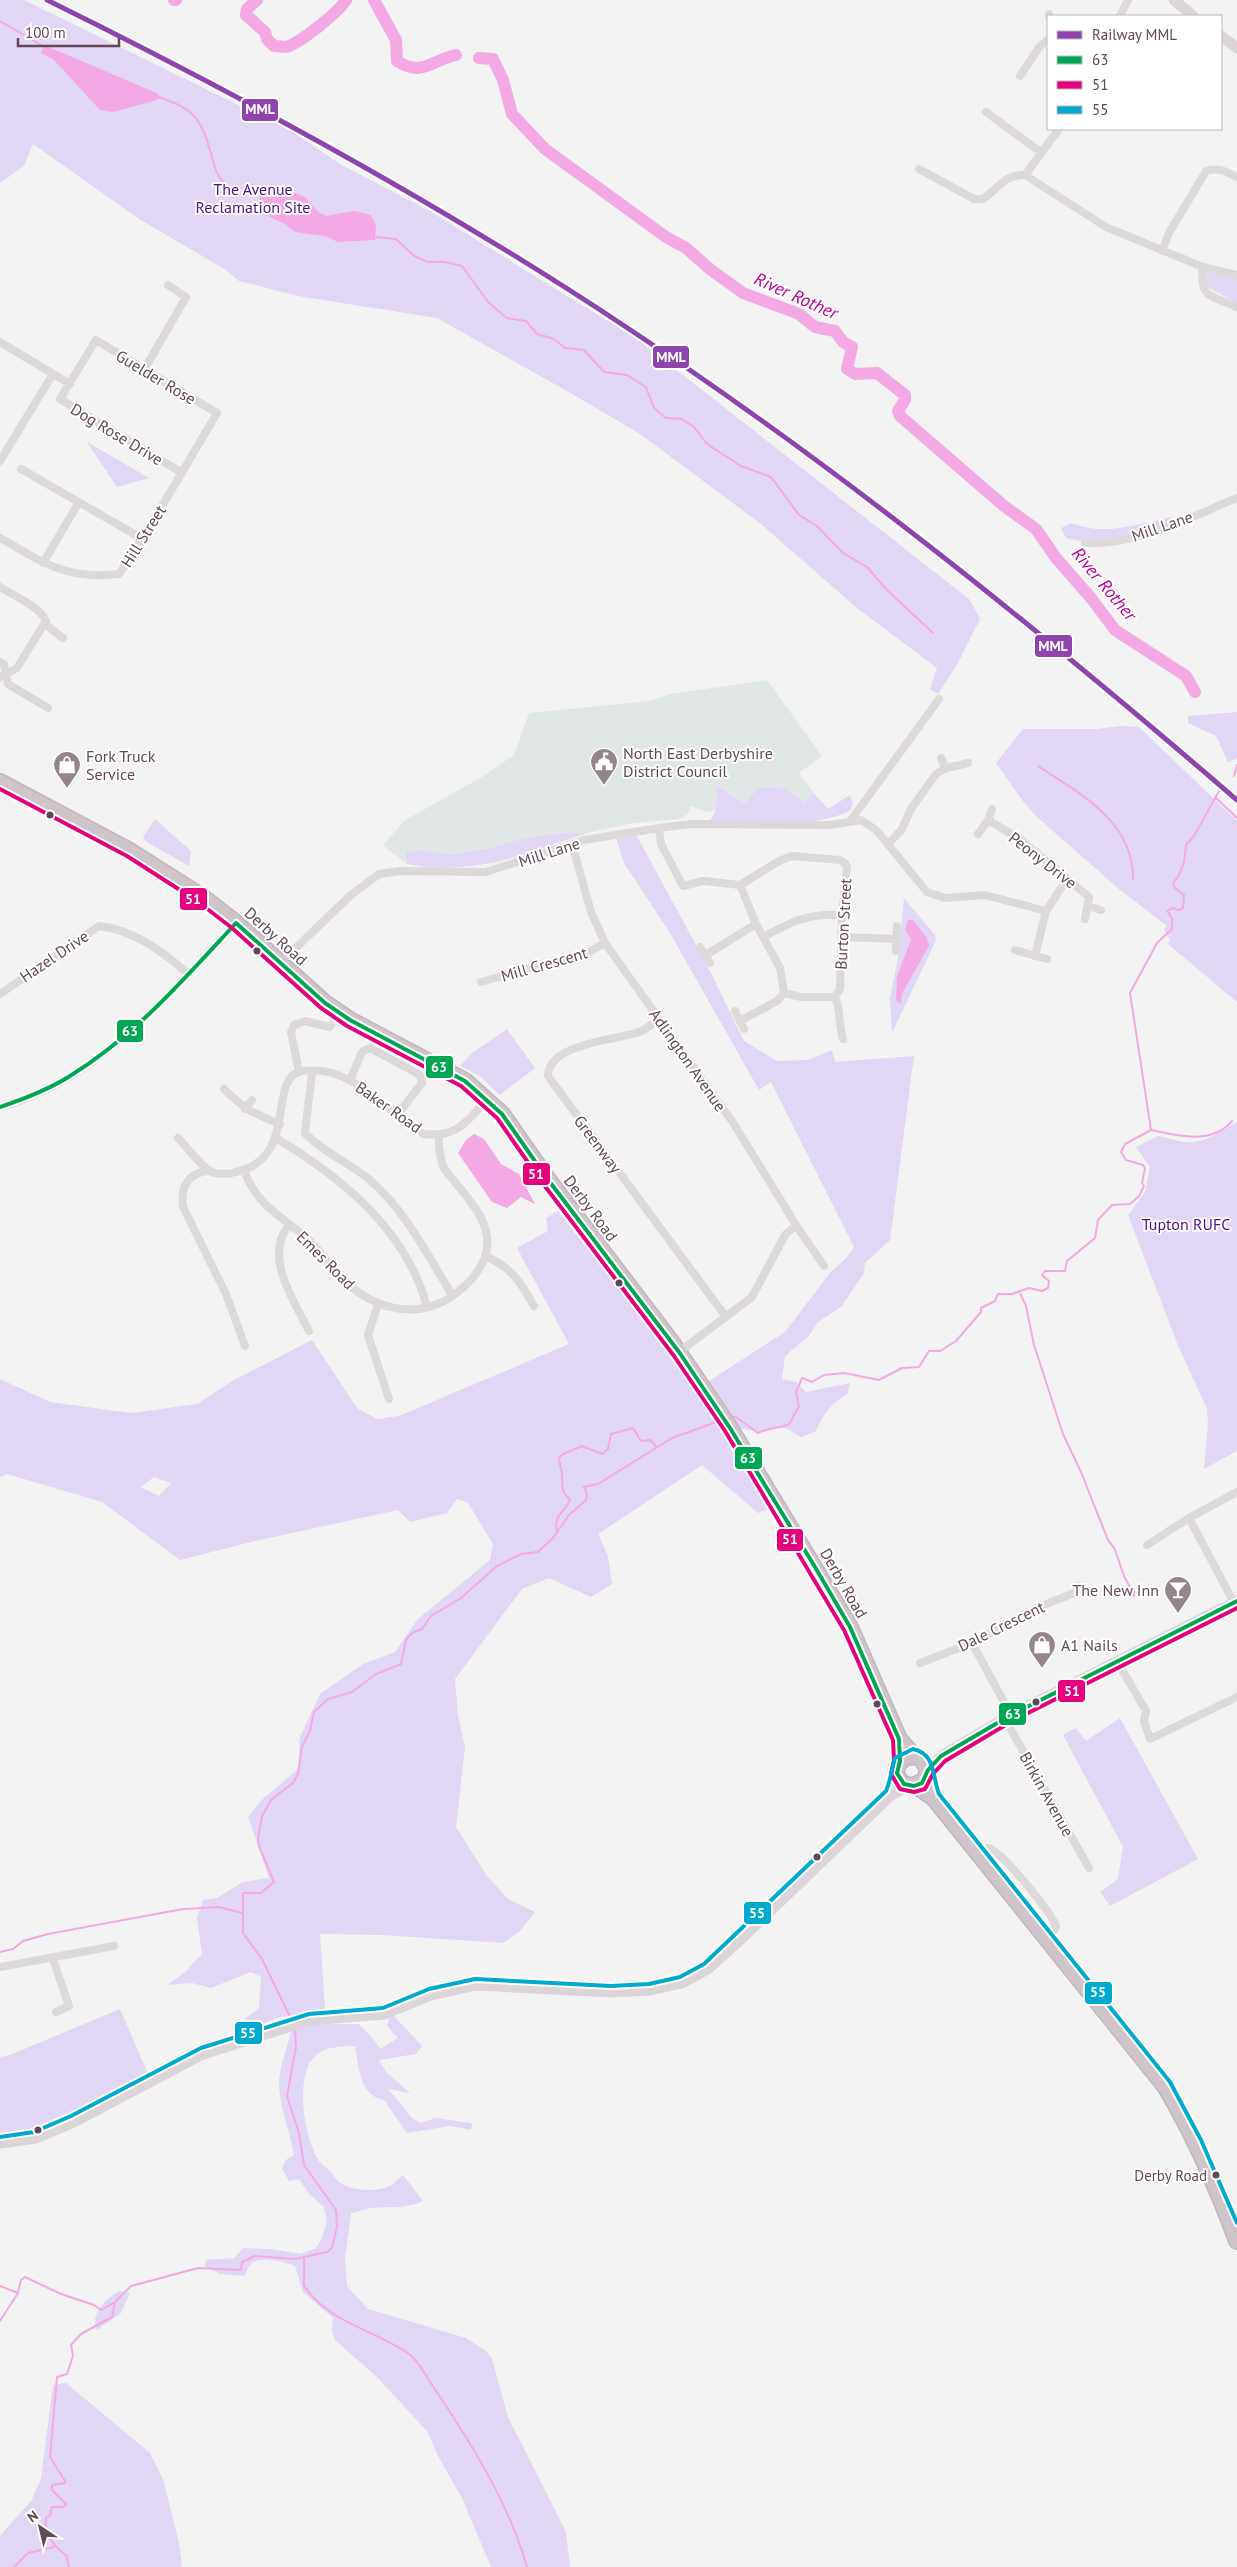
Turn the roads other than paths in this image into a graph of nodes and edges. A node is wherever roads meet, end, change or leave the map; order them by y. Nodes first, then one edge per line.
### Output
1 (1128, 0) edge
2 (1174, 0) edge
3 (1120, 15) edge
4 (1192, 15) edge
5 (1222, 37) edge
6 (1047, 41) edge
7 (1237, 48) edge
8 (1020, 76) dead end
9 (986, 112) dead end
10 (1058, 130) edge
11 (1042, 152) junction
12 (919, 169) dead end
13 (1025, 175) junction
14 (1237, 177) edge
15 (1162, 251) junction
16 (1203, 267) junction
17 (1237, 275) edge
18 (168, 285) dead end
19 (1237, 307) edge
20 (96, 340) joint
21 (2, 344) edge
22 (0, 354) edge
23 (144, 370) junction
24 (53, 374) junction
25 (70, 384) junction
26 (216, 413) joint
27 (0, 461) edge
28 (21, 469) dead end
29 (182, 472) junction
30 (1237, 498) edge
31 (79, 502) junction
32 (0, 538) edge
33 (142, 539) junction
34 (1085, 544) dead end
35 (43, 563) junction
36 (0, 587) edge
37 (45, 624) junction
38 (64, 638) dead end
39 (0, 662) edge
40 (3, 675) edge
41 (939, 699) dead end
42 (48, 708) dead end
43 (941, 758) dead end
44 (968, 763) dead end
45 (946, 768) junction
46 (0, 782) edge
47 (992, 809) dead end
48 (851, 820) junction
49 (988, 820) junction
50 (658, 828) junction
51 (978, 834) dead end
52 (889, 843) junction
53 (572, 844) junction
54 (1067, 879) junction
55 (740, 885) junction
56 (1088, 906) junction
57 (1101, 910) dead end
58 (1046, 911) junction
59 (842, 915) junction
60 (1085, 919) dead end
61 (236, 923) junction
62 (756, 924) junction
63 (897, 926) dead end
64 (763, 937) junction
65 (842, 937) junction
66 (896, 939) junction
67 (605, 943) junction
68 (700, 947) dead end
69 (1015, 950) dead end
70 (896, 951) dead end
71 (706, 955) junction
72 (1035, 956) junction
73 (1047, 959) dead end
74 (280, 963) junction
75 (710, 964) dead end
76 (187, 974) junction
77 (481, 982) dead end
78 (784, 993) junction
79 (0, 994) edge
80 (835, 996) junction
81 (734, 1011) dead end
82 (659, 1019) junction
83 (740, 1021) junction
84 (332, 1025) dead end
85 (744, 1029) dead end
86 (843, 1038) dead end
87 (298, 1072) junction
88 (312, 1072) junction
89 (350, 1080) junction
90 (224, 1089) dead end
91 (252, 1100) dead end
92 (487, 1100) junction
93 (0, 1107) edge
94 (245, 1109) junction
95 (397, 1115) junction
96 (280, 1124) junction
97 (439, 1136) junction
98 (178, 1138) dead end
99 (276, 1138) junction
100 (211, 1171) junction
101 (244, 1171) junction
102 (289, 1225) junction
103 (796, 1225) junction
104 (485, 1256) junction
105 (824, 1266) dead end
106 (452, 1296) junction
107 (378, 1304) junction
108 (534, 1306) dead end
109 (427, 1307) junction
110 (726, 1317) junction
111 (309, 1331) dead end
112 (246, 1346) dead end
113 (679, 1352) junction
114 (389, 1399) dead end
115 (1237, 1492) edge
116 (1189, 1518) junction
117 (1147, 1545) dead end
118 (1079, 1586) dead end
119 (1235, 1602) edge
120 (972, 1643) junction
121 (1117, 1661) junction
122 (920, 1663) dead end
123 (1237, 1697) edge
124 (1008, 1717) junction
125 (918, 1764) junction
126 (907, 1783) junction
127 (933, 1797) junction
128 (1089, 1868) dead end
129 (114, 1946) dead end
130 (53, 1959) junction
131 (0, 1967) edge
132 (56, 2012) dead end
133 (0, 2143) edge
134 (1237, 2241) edge

1 - 3 street
2 - 4 street
5 - 7 street
6 - 8 street
9 - 11 street
10 - 11 street
11 - 13 street
12 - 13 street
13 - 15 street
14 - 15 street
15 - 16 street
16 - 17 street
16 - 19 street
18 - 23 street
20 - 23 street, Guelder Rose
20 - 25 street, Dog Rose Drive
21 - 22 street
21 - 24 street
23 - 26 street, Guelder Rose
24 - 25 street
24 - 27 street
25 - 29 street, Dog Rose Drive
26 - 29 street, Hill Street
28 - 31 street
29 - 33 street, Hill Street
30 - 34 street, Mill Lane
31 - 33 street
31 - 35 street
32 - 35 street, Hill Street
33 - 35 street, Hill Street
36 - 37 street
37 - 38 street
37 - 40 street
39 - 40 street
40 - 42 street
41 - 48 street
43 - 45 street
44 - 45 street
45 - 52 street
46 - 61 highway, Derby Road
47 - 49 street
48 - 50 street, Mill Lane
48 - 52 street
49 - 51 street
49 - 54 street, Peony Drive
50 - 53 street, Mill Lane
50 - 55 street
52 - 58 street
53 - 67 street, Adlington Avenue
53 - 74 street, Mill Lane
54 - 56 street, Peony Drive
54 - 58 street
55 - 59 street, Burton Street
55 - 62 street
56 - 57 street, Peony Drive
56 - 60 street, Peony Drive
58 - 72 street
59 - 64 street
59 - 65 street, Burton Street
61 - 74 highway, Derby Road
61 - 76 street
62 - 64 street
62 - 71 street
63 - 66 street
64 - 78 street
65 - 66 street
65 - 80 street, Burton Street
66 - 70 street
67 - 77 street, Mill Crescent
67 - 82 street, Adlington Avenue
68 - 71 street
69 - 72 street
71 - 75 street
72 - 73 street
74 - 92 highway, Derby Road
76 - 79 street, Hazel Drive
76 - 93 street
78 - 80 street
78 - 83 street
80 - 86 street, Burton Street
81 - 83 street
82 - 103 street, Adlington Avenue
82 - 110 street, Greenway
83 - 85 street
84 - 87 street
87 - 88 street, Baker Road
87 - 96 street
88 - 89 street, Baker Road
88 - 106 street
89 - 95 street, Baker Road
89 - 95 street
90 - 94 street
91 - 94 street
92 - 97 street, Baker Road
92 - 113 highway, Derby Road
94 - 96 street
95 - 97 street, Baker Road
96 - 99 street
97 - 104 street, Emes Road
98 - 100 street
99 - 101 street
99 - 109 street
100 - 101 street
100 - 112 street
101 - 102 street, Emes Road
102 - 107 street, Emes Road
102 - 111 street
103 - 105 street, Adlington Avenue
103 - 110 street
104 - 106 street, Emes Road
104 - 108 street
106 - 109 street, Emes Road
107 - 109 street, Emes Road
107 - 114 street
110 - 113 street
113 - 125 highway, Derby Road
115 - 116 street
116 - 117 street
116 - 119 street
118 - 120 street, Dale Crescent
119 - 121 street
120 - 122 street, Dale Crescent
120 - 124 street, Birkin Avenue
121 - 123 street
121 - 124 street
124 - 125 street
124 - 128 street, Birkin Avenue
125 - 126 highway
125 - 126 highway
125 - 127 highway
126 - 127 highway
126 - 133 street
127 - 134 highway
129 - 130 street
130 - 131 street
130 - 132 street

